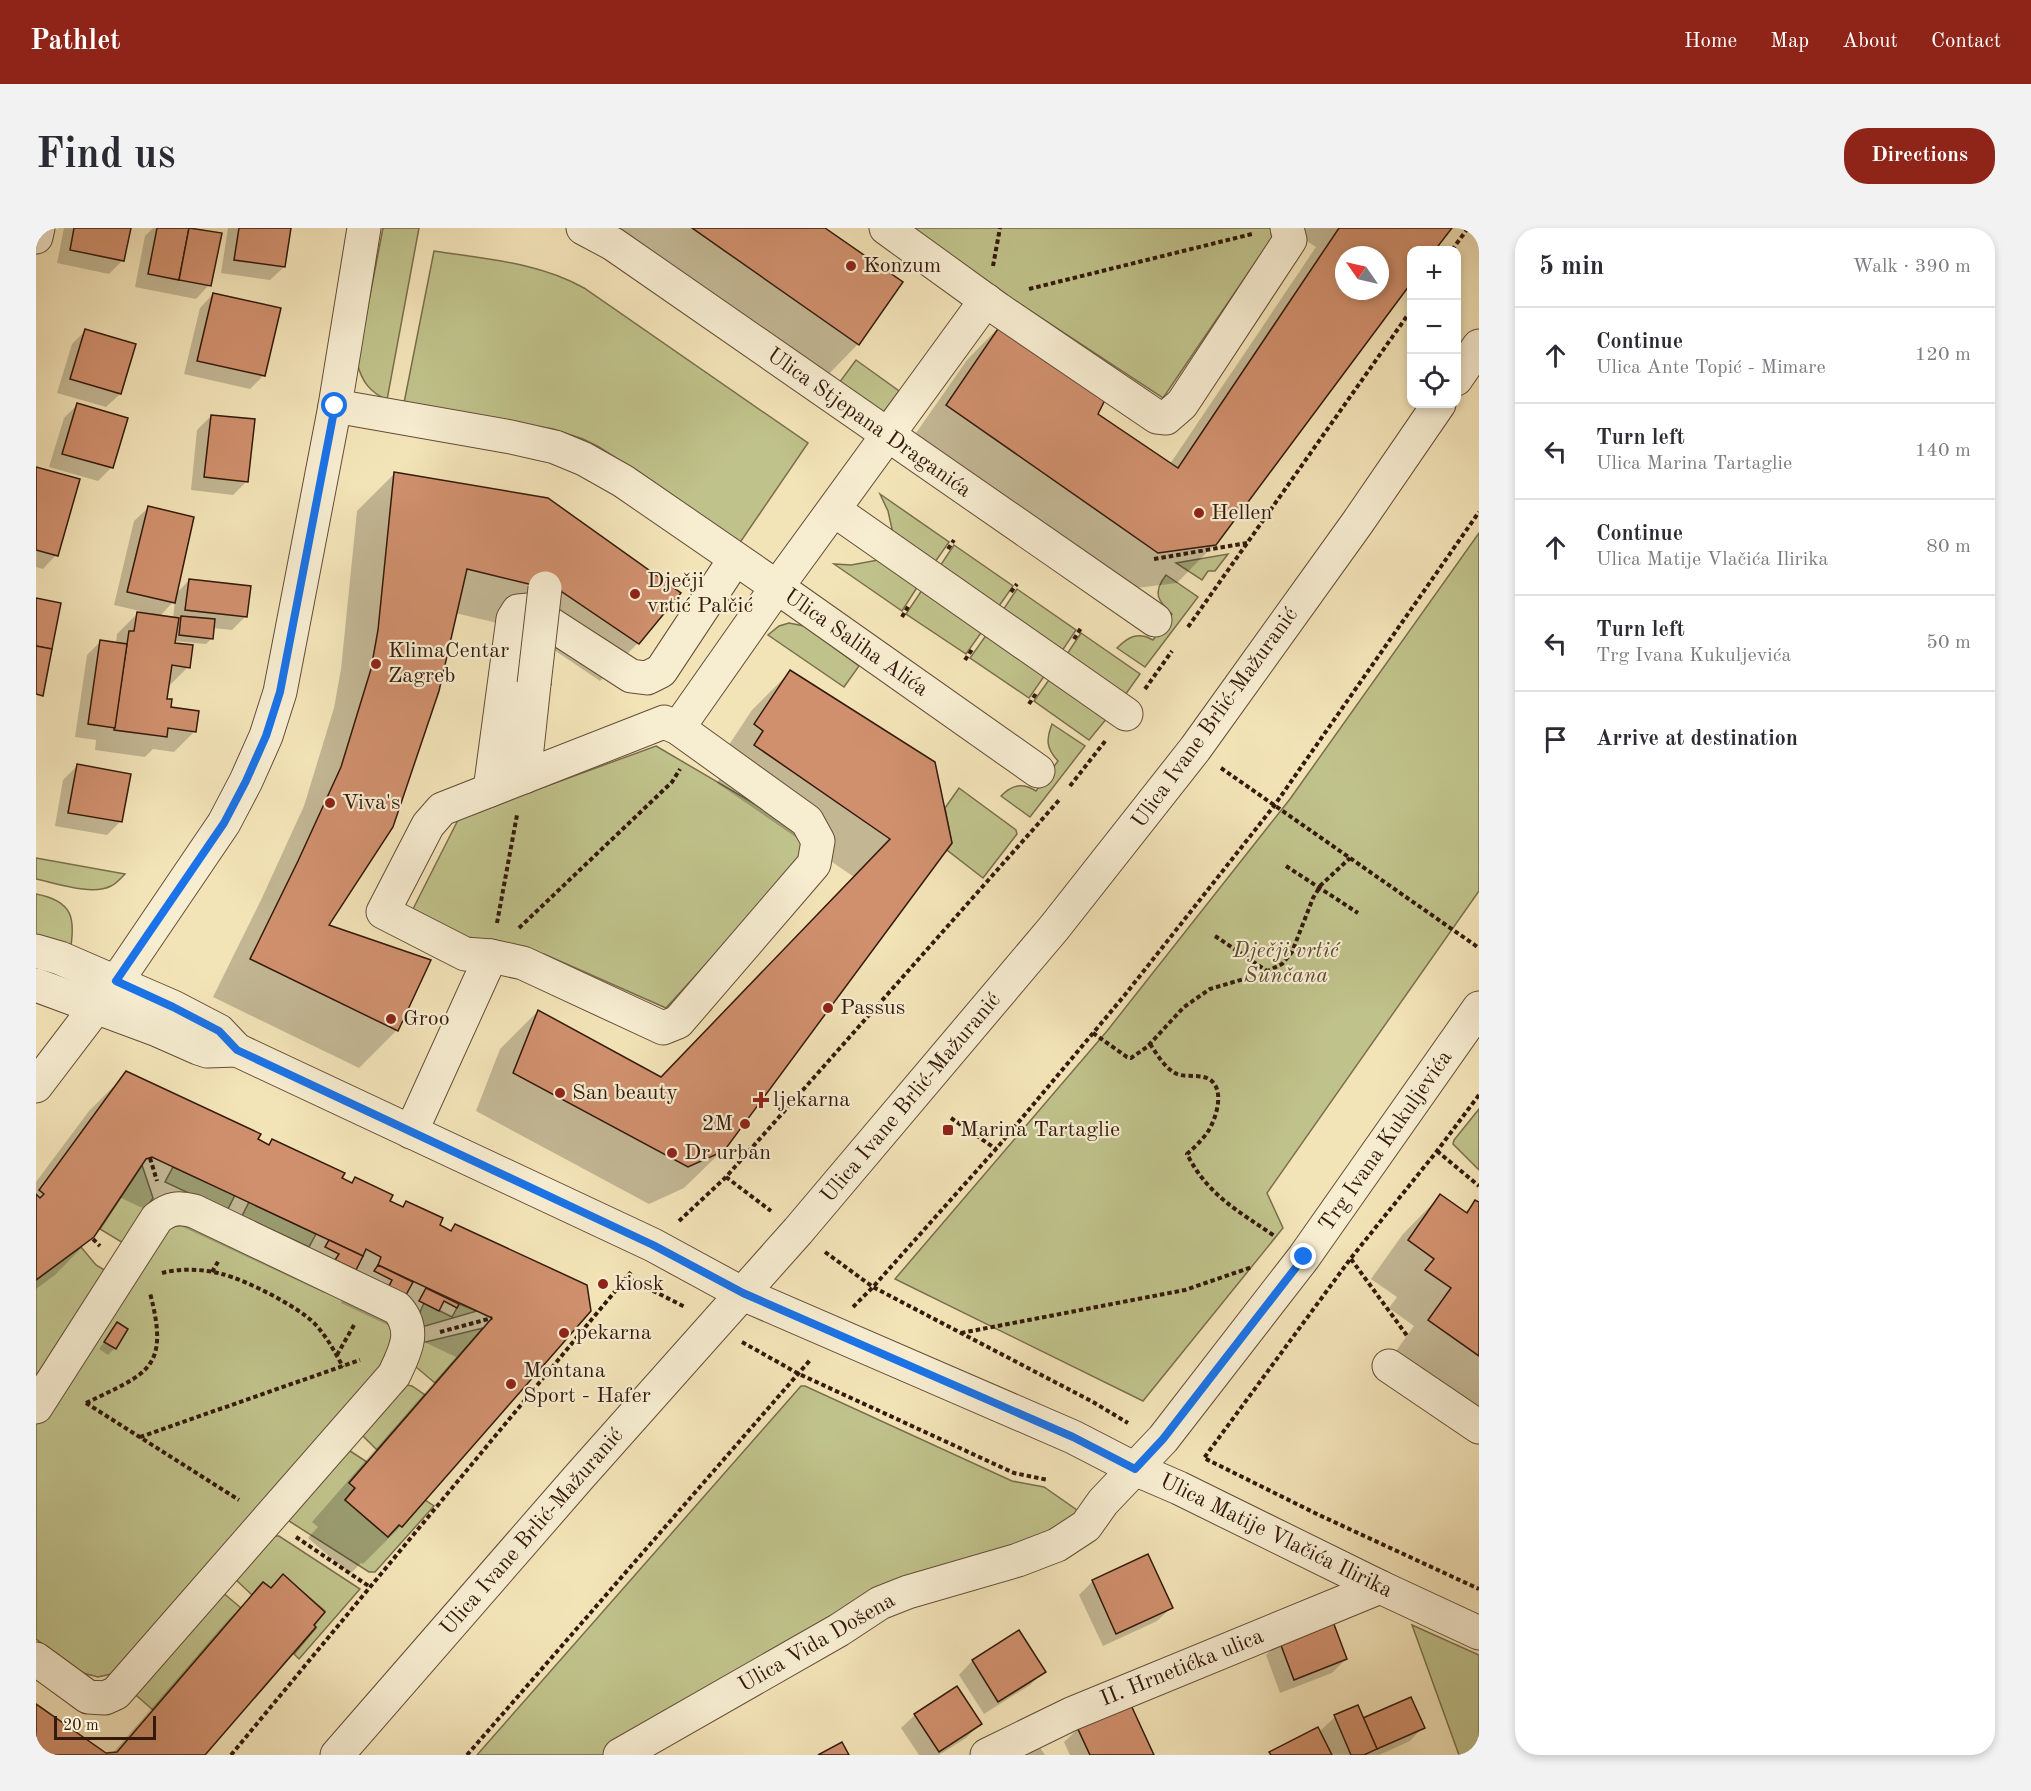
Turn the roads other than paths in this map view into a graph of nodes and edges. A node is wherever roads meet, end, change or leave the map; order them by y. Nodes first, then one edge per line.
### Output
1 (38, 228) edge
2 (364, 228) edge
3 (583, 228) edge
4 (886, 228) edge
5 (1275, 230) edge
6 (36, 237) edge
7 (986, 300) junction
8 (1479, 346) edge
9 (1461, 372) edge
10 (335, 406) junction
11 (1436, 408) edge
12 (888, 436) junction
13 (834, 510) junction
14 (735, 559) junction
15 (777, 587) junction
16 (545, 588) dead end
17 (1155, 620) dead end
18 (1126, 714) dead end
19 (687, 735) junction
20 (1038, 771) dead end
21 (524, 777) junction
22 (490, 790) junction
23 (36, 951) edge
24 (491, 956) junction
25 (116, 981) junction
26 (36, 985) edge
27 (97, 1007) junction
28 (1479, 1008) edge
29 (237, 1050) junction
30 (36, 1086) edge
31 (411, 1132) junction
32 (743, 1293) junction
33 (1389, 1366) dead end
34 (44, 1394) edge
35 (1479, 1426) edge
36 (1135, 1469) junction
37 (1380, 1587) junction
38 (1479, 1633) edge
39 (36, 1659) edge
40 (337, 1755) edge
41 (620, 1755) edge
42 (987, 1755) edge

1 - 6 street
2 - 10 street
3 - 12 street, Ulica Stjepana Draganića
4 - 7 street
5 - 7 street
7 - 12 street
8 - 9 street
10 - 14 street, Ulica Saliha Alića
10 - 25 street
11 - 32 street, Ulica Ivane Brlić-Mažuranić
12 - 13 street
12 - 17 street, Ulica Stjepana Draganića
13 - 15 street
13 - 18 street
14 - 15 street, Ulica Saliha Alića
14 - 22 street
15 - 19 street
15 - 20 street, Ulica Saliha Alića
16 - 21 street, bridge
19 - 21 street
19 - 24 street
21 - 22 street
22 - 24 street
23 - 25 street
24 - 31 street
25 - 27 street
25 - 29 street
26 - 27 street
27 - 29 street
27 - 30 street
28 - 36 street, Trg Ivana Kukuljevića
29 - 31 street, Ulica Matije Vlačića Ilirika
31 - 32 street, Ulica Matije Vlačića Ilirika
32 - 36 street, Ulica Matije Vlačića Ilirika
32 - 40 street, Ulica Ivane Brlić-Mažuranić
33 - 35 street
34 - 39 street
36 - 37 street, Ulica Matije Vlačića Ilirika
36 - 41 street, Ulica Vida Došena
37 - 38 street, Ulica Matije Vlačića Ilirika
37 - 42 street, II. Hrnetićka ulica

